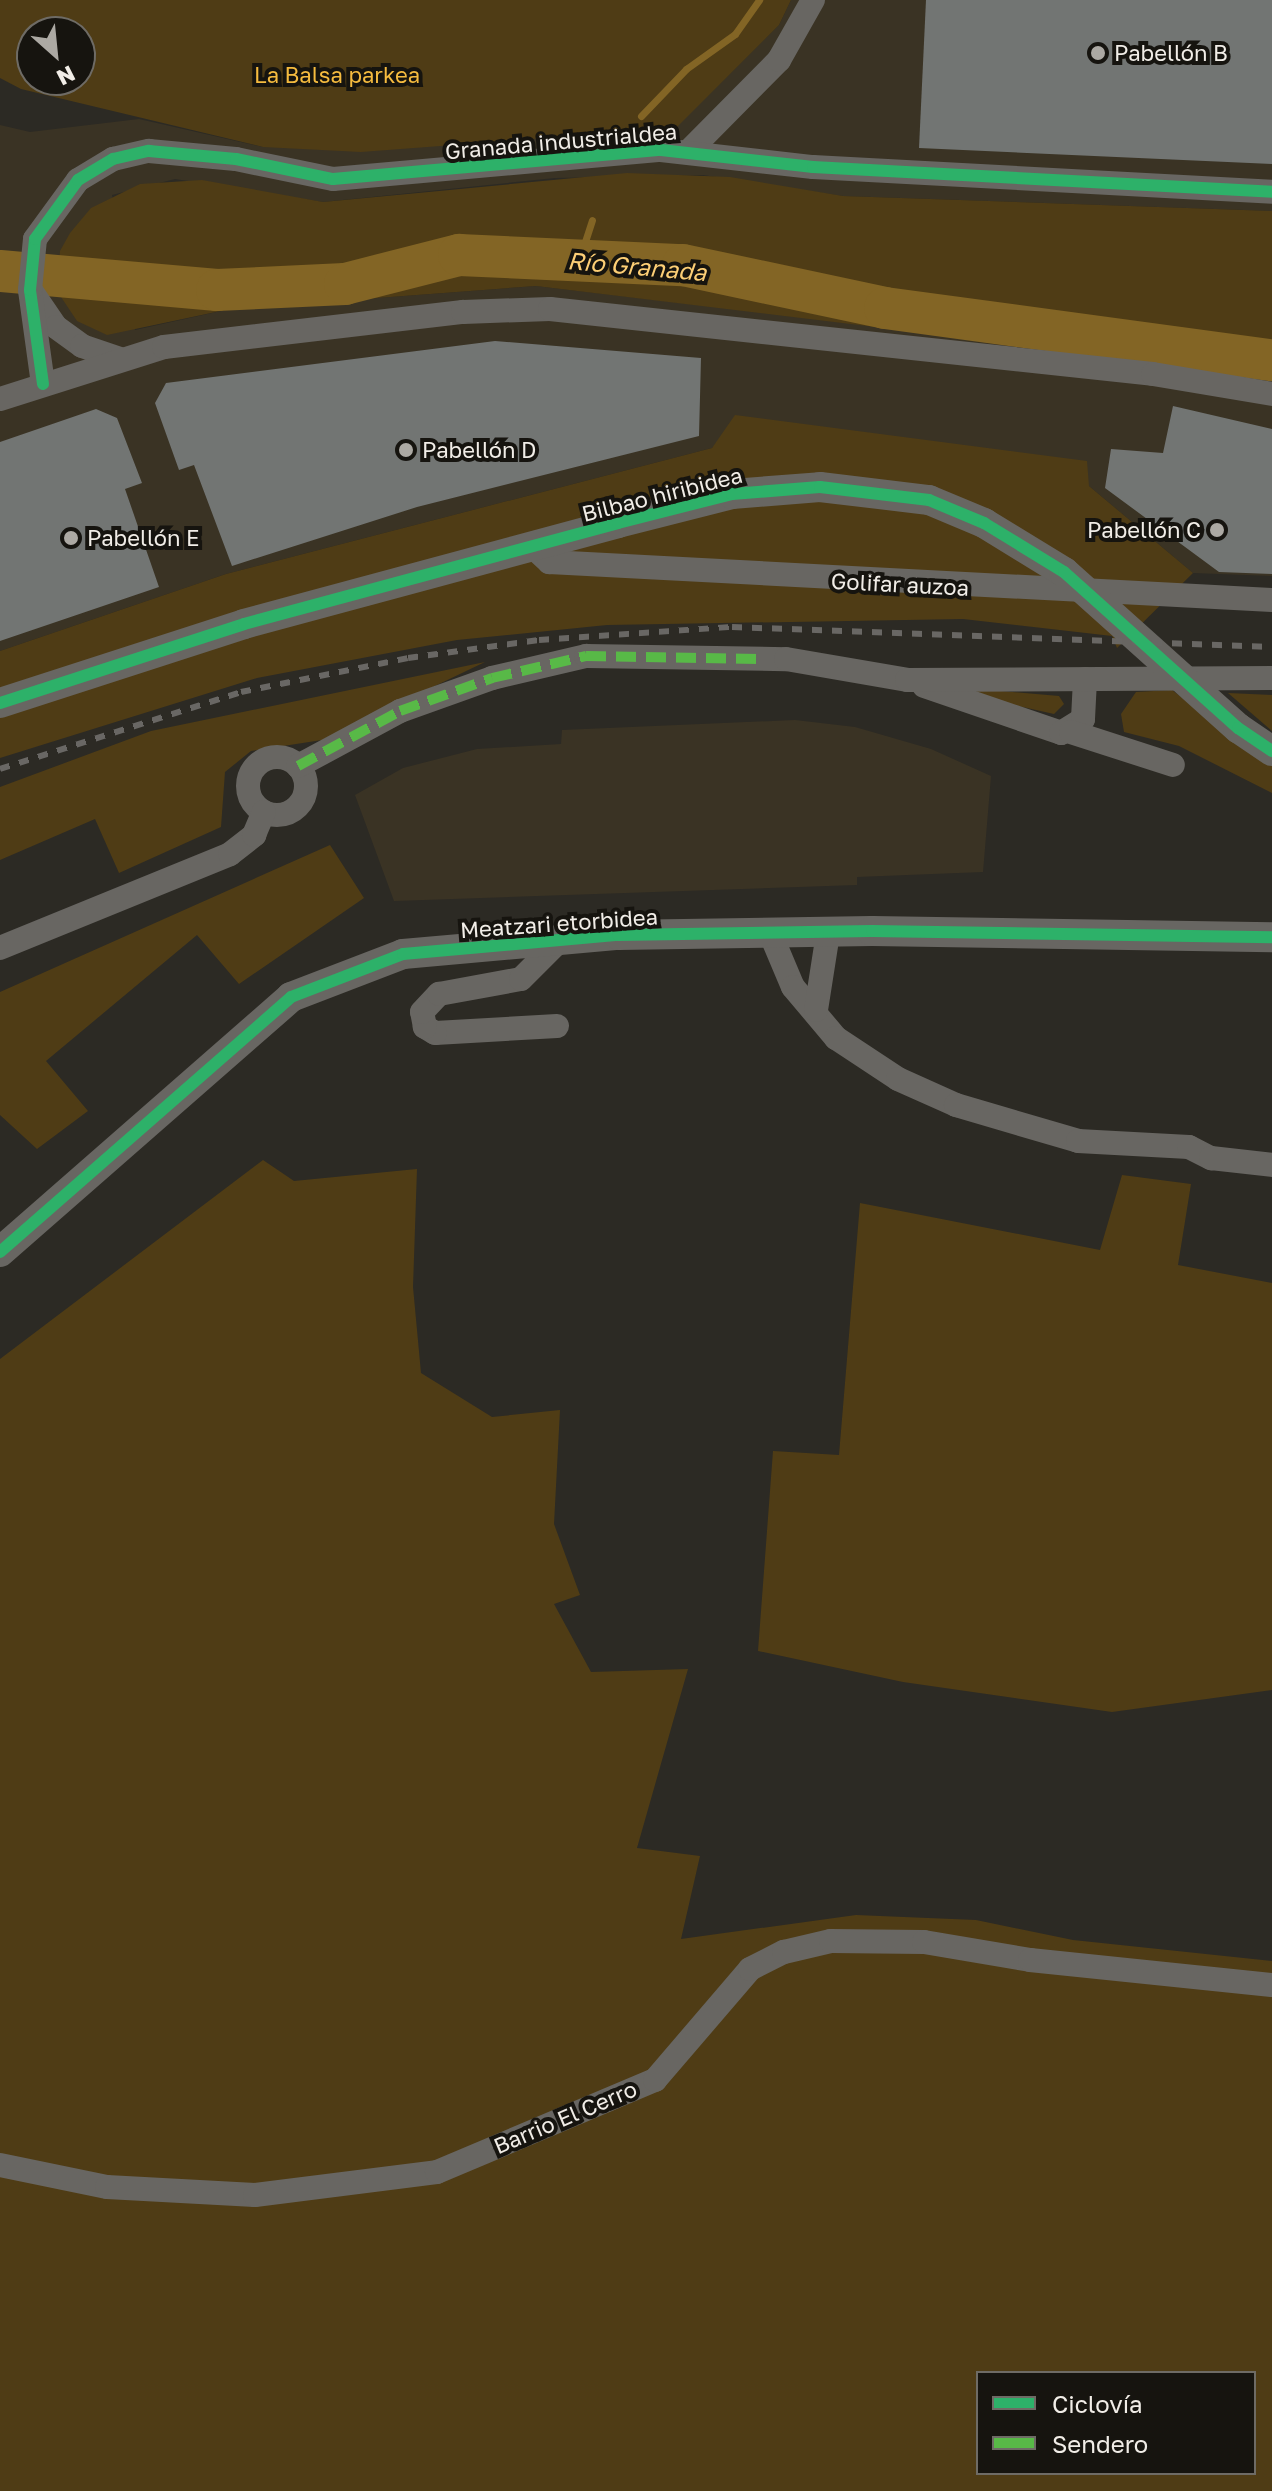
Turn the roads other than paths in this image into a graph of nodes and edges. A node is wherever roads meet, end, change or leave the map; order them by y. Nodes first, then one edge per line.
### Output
1 (813, 0) edge
2 (689, 151) junction
3 (1272, 192) edge
4 (30, 290) junction
5 (119, 359) junction
6 (43, 384) junction
7 (1272, 394) edge
8 (0, 399) edge
9 (534, 548) junction
10 (1272, 600) edge
11 (1272, 678) edge
12 (1085, 679) junction
13 (907, 680) junction
14 (0, 703) edge
15 (1071, 732) junction
16 (1272, 751) edge
17 (1173, 765) dead end
18 (298, 766) junction
19 (264, 812) junction
20 (828, 933) junction
21 (771, 935) junction
22 (1272, 937) edge
23 (558, 942) junction
24 (0, 948) edge
25 (816, 1010) junction
26 (557, 1026) dead end
27 (1272, 1165) edge
28 (0, 1252) edge
29 (1272, 1985) edge
30 (0, 2165) edge

1 - 2 street, Granada industrialdea
2 - 3 street, Granada industrialdea
2 - 4 street, Granada industrialdea
4 - 5 street
4 - 6 street
5 - 6 street
5 - 7 street
6 - 8 street
9 - 10 street, Golifar auzoa
9 - 14 street, Bilbao hiribidea
9 - 16 street, Bilbao hiribidea
11 - 12 street
12 - 13 street
12 - 15 street
13 - 15 street
13 - 18 street
15 - 17 street
18 - 19 street
18 - 19 street
19 - 24 street
20 - 21 street, Meatzari etorbidea
20 - 22 street, Meatzari etorbidea
20 - 25 street
21 - 23 street, Meatzari etorbidea
21 - 25 street
23 - 26 street
23 - 28 street, Meatzari etorbidea
25 - 27 street
29 - 30 street, Barrio El Cerro

